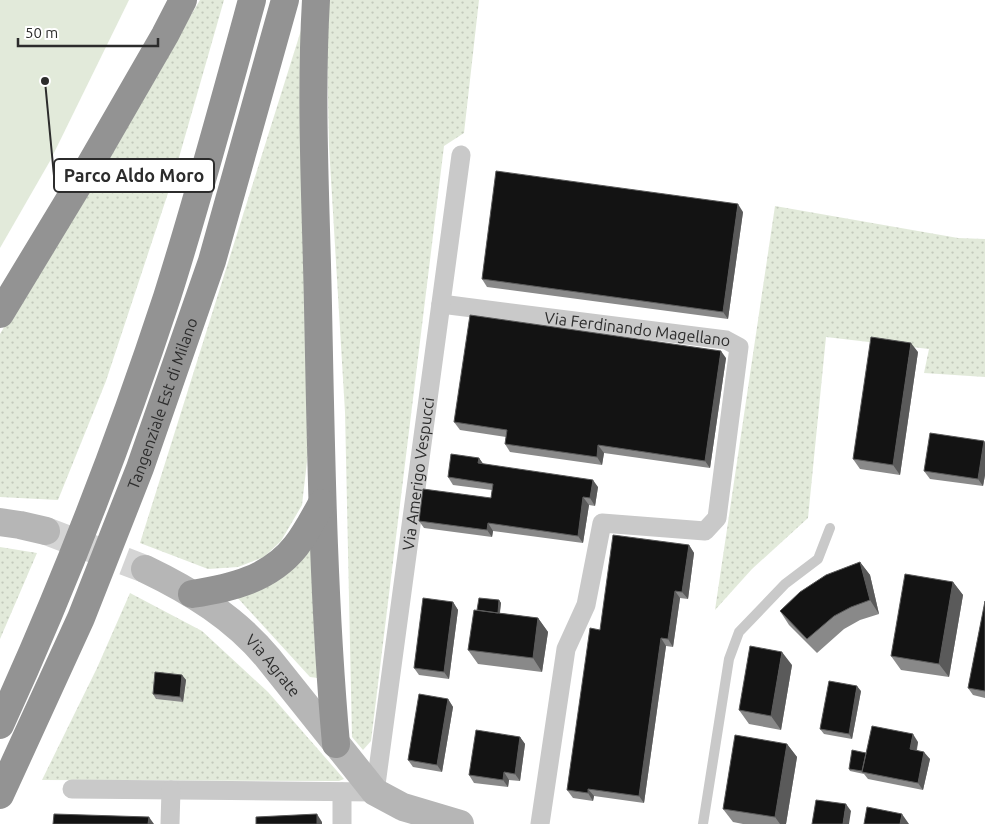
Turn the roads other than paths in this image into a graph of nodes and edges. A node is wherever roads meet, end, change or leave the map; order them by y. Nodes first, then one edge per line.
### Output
1 (183, 0) edge
2 (252, 0) edge
3 (285, 0) edge
4 (316, 0) edge
5 (460, 155) dead end
6 (441, 304) junction
7 (0, 314) edge
8 (322, 503) junction
9 (0, 515) edge
10 (0, 522) edge
11 (830, 528) dead end
12 (145, 569) tunnel mouth
13 (192, 594) junction
14 (0, 725) edge
15 (336, 744) junction
16 (72, 789) dead end
17 (171, 790) junction
18 (342, 792) junction
19 (374, 792) junction
20 (0, 795) edge
21 (170, 824) edge
22 (342, 824) edge
23 (460, 824) edge
24 (540, 824) edge
25 (702, 824) edge

1 - 7 highway
2 - 14 highway, Tangenziale Est di Milano
3 - 20 highway, Tangenziale Est di Milano
4 - 8 highway
5 - 6 street, Via Amerigo Vespucci
6 - 19 street, Via Amerigo Vespucci
6 - 24 street, Via Ferdinando Magellano
8 - 13 highway
8 - 15 highway
9 - 10 street
11 - 25 lane
12 - 13 street, Via Agrate
13 - 15 street, Via Agrate
15 - 19 street, Via Agrate
16 - 17 street, Via Agrate
17 - 18 street, Via Agrate
17 - 21 street
18 - 19 street, Via Agrate
18 - 22 street
19 - 23 street, Via Agrate

